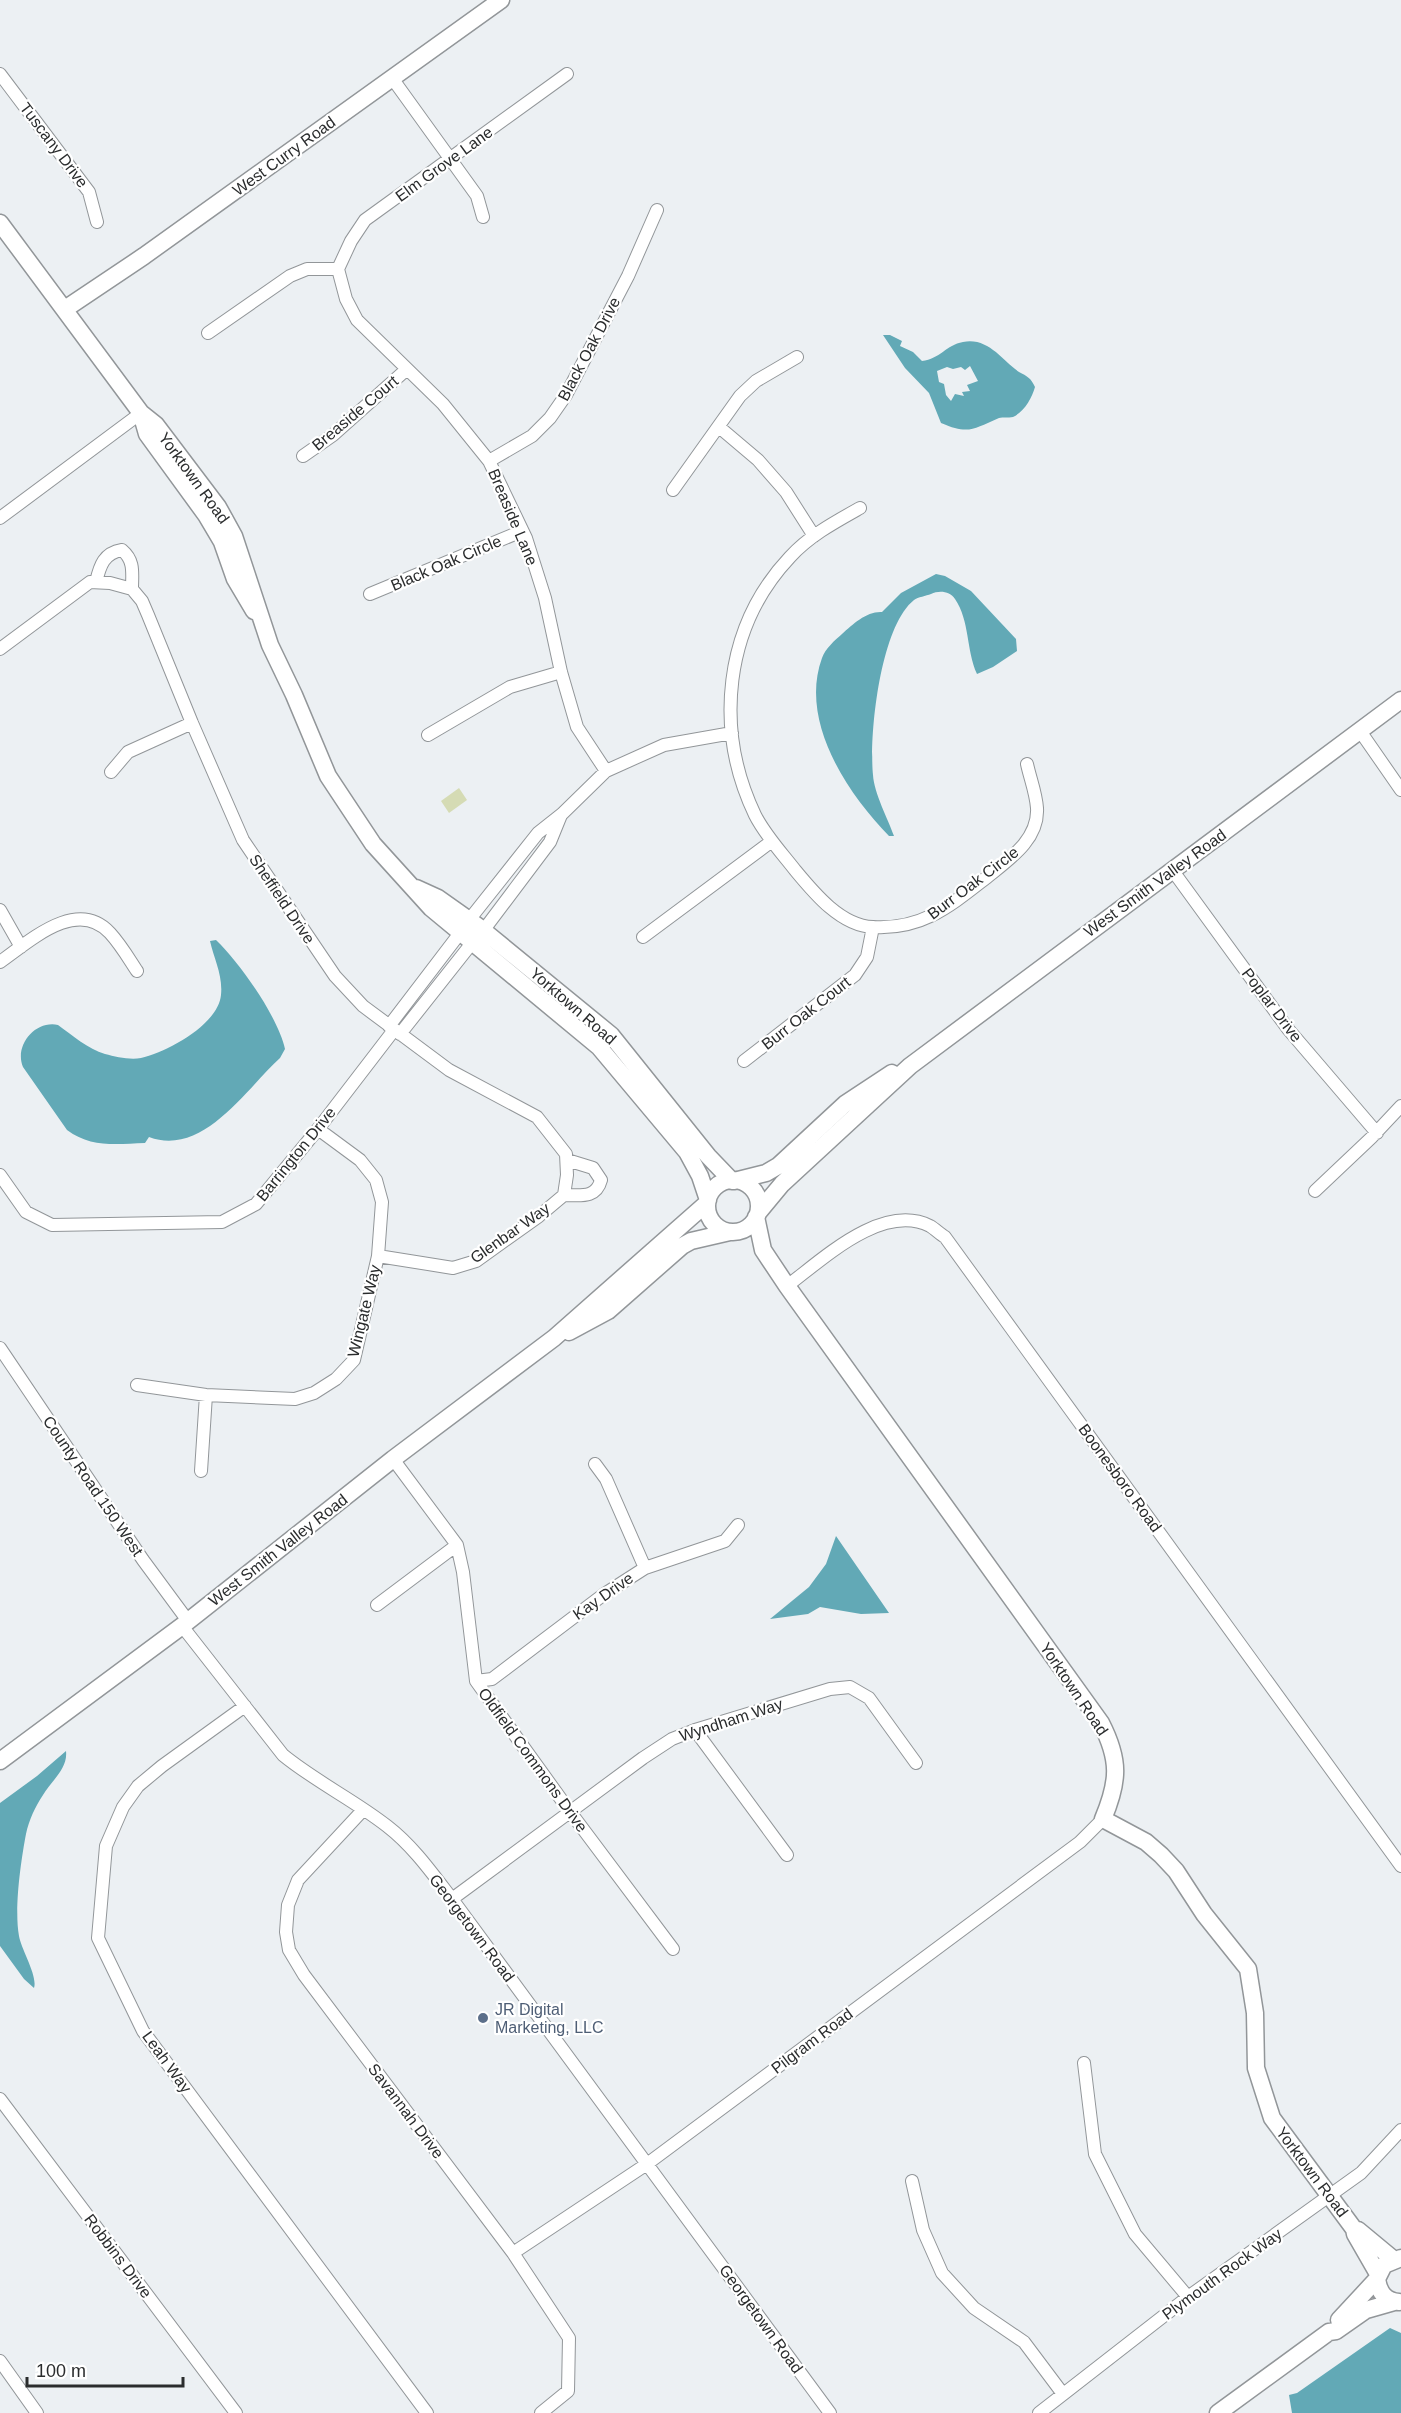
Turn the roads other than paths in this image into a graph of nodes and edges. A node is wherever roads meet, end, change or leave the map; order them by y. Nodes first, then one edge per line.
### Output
1 (501, 0) edge
2 (0, 74) edge
3 (567, 74) dead end
4 (392, 78) junction
5 (452, 159) junction
6 (657, 210) dead end
7 (483, 217) dead end
8 (97, 222) dead end
9 (0, 223) edge
10 (338, 268) junction
11 (65, 309) junction
12 (208, 333) dead end
13 (797, 357) dead end
14 (407, 369) junction
15 (141, 412) junction
16 (719, 427) junction
17 (303, 456) dead end
18 (489, 461) junction
19 (673, 490) dead end
20 (860, 508) dead end
21 (0, 518) edge
22 (522, 531) junction
23 (814, 536) junction
24 (93, 582) junction
25 (132, 589) junction
26 (370, 594) dead end
27 (0, 648) edge
28 (561, 672) junction
29 (1401, 700) edge
30 (192, 723) junction
31 (1360, 731) junction
32 (732, 733) junction
33 (428, 735) dead end
34 (1027, 764) dead end
35 (606, 771) junction
36 (111, 772) dead end
37 (1401, 790) edge
38 (562, 814) junction
39 (772, 841) junction
40 (1173, 872) junction
41 (0, 910) edge
42 (873, 927) junction
43 (471, 932) junction
44 (643, 937) dead end
45 (21, 947) junction
46 (0, 962) edge
47 (137, 971) dead end
48 (395, 1030) junction
49 (744, 1061) dead end
50 (910, 1066) junction
51 (1401, 1106) edge
52 (318, 1129) junction
53 (1377, 1132) junction
54 (567, 1157) junction
55 (0, 1175) edge
56 (733, 1181) junction
57 (1315, 1191) dead end
58 (564, 1195) junction
59 (707, 1202) junction
60 (757, 1215) junction
61 (732, 1232) junction
62 (763, 1250) junction
63 (378, 1256) junction
64 (787, 1286) junction
65 (554, 1338) junction
66 (0, 1348) edge
67 (138, 1385) dead end
68 (206, 1395) junction
69 (393, 1459) junction
70 (595, 1464) dead end
71 (201, 1471) dead end
72 (738, 1526) dead end
73 (457, 1545) junction
74 (645, 1568) junction
75 (377, 1605) dead end
76 (185, 1624) junction
77 (476, 1681) junction
78 (245, 1706) junction
79 (695, 1730) junction
80 (0, 1761) edge
81 (916, 1763) dead end
82 (363, 1810) junction
83 (570, 1813) junction
84 (1103, 1819) junction
85 (787, 1855) dead end
86 (1401, 1866) edge
87 (452, 1899) junction
88 (673, 1949) dead end
89 (1084, 2063) dead end
90 (0, 2099) edge
91 (1401, 2130) edge
92 (647, 2164) junction
93 (912, 2181) dead end
94 (1330, 2197) junction
95 (1354, 2229) junction
96 (513, 2253) junction
97 (1397, 2259) edge
98 (1377, 2276) junction
99 (1188, 2297) junction
100 (1397, 2302) edge
101 (1329, 2332) junction
102 (0, 2361) edge
103 (1063, 2394) junction
104 (37, 2413) edge
105 (236, 2413) edge
106 (427, 2413) edge
107 (541, 2413) edge
108 (830, 2413) edge
109 (1040, 2413) edge
110 (1218, 2413) edge

1 - 4 street, West Curry Road
2 - 8 street, Tuscany Drive
3 - 5 street, Elm Grove Lane
4 - 5 street
4 - 11 street, West Curry Road
5 - 7 street
5 - 10 street, Elm Grove Lane
6 - 18 street, Black Oak Drive
9 - 11 street, Yorktown Road
10 - 12 street
10 - 14 street, Breaside Lane
11 - 15 street, Yorktown Road
13 - 16 street
14 - 17 street, Breaside Court
14 - 18 street, Breaside Lane
15 - 21 street
15 - 43 street, Yorktown Road
16 - 19 street
16 - 23 street
18 - 22 street, Breaside Lane
20 - 23 street
22 - 26 street, Black Oak Circle
22 - 28 street, Breaside Lane
23 - 32 street
24 - 25 street
24 - 25 street
24 - 27 street
25 - 30 street, Sheffield Drive
28 - 33 street
28 - 35 street, Breaside Lane
29 - 31 street, West Smith Valley Road
30 - 36 street
30 - 48 street, Sheffield Drive
31 - 37 street
31 - 40 street, West Smith Valley Road
32 - 35 street
32 - 39 street
34 - 42 street, Burr Oak Circle
35 - 38 street
38 - 43 street
38 - 43 street
39 - 42 street
39 - 44 street
40 - 50 street, West Smith Valley Road
40 - 53 street, Poplar Drive
41 - 45 street
42 - 49 street, Burr Oak Court
43 - 48 street, Barrington Drive
43 - 56 street, Yorktown Road
43 - 59 street, Yorktown Road
45 - 46 street
45 - 47 street
48 - 52 street, Barrington Drive
48 - 54 street, Sheffield Drive
50 - 56 street, West Smith Valley Road
50 - 60 street, West Smith Valley Road
51 - 53 street
52 - 55 street, Barrington Drive
52 - 63 street, Wingate Way
53 - 57 street
54 - 58 street, Glenbar Way
54 - 58 street
56 - 59 street
56 - 60 street
58 - 63 street, Glenbar Way
59 - 61 street
59 - 65 street, West Smith Valley Road
60 - 61 street
60 - 62 street, Yorktown Road
61 - 62 street, Yorktown Road
61 - 65 street, West Smith Valley Road
62 - 64 street, Yorktown Road
63 - 68 street, Wingate Way
64 - 84 street, Yorktown Road
64 - 86 street, Boonesboro Road
65 - 69 street, West Smith Valley Road
66 - 76 street, County Road 150 West
67 - 68 street, Wingate Way
68 - 71 street
69 - 73 street, Oldfield Commons Drive
69 - 76 street, West Smith Valley Road
70 - 74 street
72 - 74 street, Kay Drive
73 - 75 street
73 - 77 street, Oldfield Commons Drive
74 - 77 street, Kay Drive
76 - 78 street, Georgetown Road
76 - 80 street, West Smith Valley Road
77 - 83 street, Oldfield Commons Drive
78 - 82 street, Georgetown Road
78 - 106 street, Leah Way
79 - 81 street, Wyndham Way
79 - 83 street, Wyndham Way
79 - 85 street
82 - 87 street, Georgetown Road
82 - 96 street, Savannah Drive
83 - 87 street, Wyndham Way
83 - 88 street, Oldfield Commons Drive
84 - 92 street, Pilgram Road
84 - 94 street, Yorktown Road
87 - 92 street, Georgetown Road
89 - 99 street
90 - 105 street, Robbins Drive
91 - 94 street, Plymouth Rock Way
92 - 96 street, Pilgram Road
92 - 108 street, Georgetown Road
93 - 103 street
94 - 95 street, Yorktown Road
94 - 99 street, Plymouth Rock Way
95 - 97 street, Yorktown Road
95 - 98 street, Yorktown Road
96 - 107 street, Savannah Drive
97 - 98 street
98 - 100 street, Yorktown Road
98 - 101 street
99 - 103 street, Plymouth Rock Way
100 - 101 street
101 - 110 street
102 - 104 street
103 - 109 street, Plymouth Rock Way

